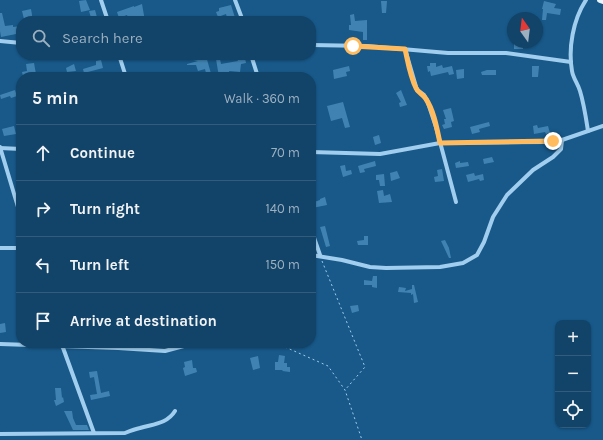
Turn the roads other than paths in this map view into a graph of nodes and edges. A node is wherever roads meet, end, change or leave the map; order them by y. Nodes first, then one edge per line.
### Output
1 (101, 0) edge
2 (235, 0) edge
3 (586, 0) edge
4 (106, 16) edge
5 (241, 16) edge
6 (0, 41) edge
7 (16, 43) edge
8 (316, 44) edge
9 (405, 49) junction
10 (121, 60) edge
11 (253, 60) edge
12 (571, 62) junction
13 (124, 72) edge
14 (256, 72) edge
15 (603, 126) edge
16 (588, 131) junction
17 (562, 140) junction
18 (440, 143) junction
19 (0, 148) edge
20 (16, 149) edge
21 (316, 152) edge
22 (16, 201) edge
23 (456, 202) dead end
24 (316, 243) edge
25 (0, 248) edge
26 (16, 248) edge
27 (316, 255) edge
28 (320, 255) junction
29 (0, 344) edge
30 (16, 344) edge
31 (63, 348) edge
32 (118, 348) edge
33 (176, 348) edge
34 (175, 411) dead end
35 (94, 433) junction
36 (0, 434) edge

1 - 4 street
2 - 5 street
3 - 12 street
6 - 7 street
8 - 9 street
9 - 12 street
9 - 18 street
10 - 13 street
11 - 14 street
12 - 16 street
15 - 16 street
16 - 17 street
17 - 18 street
17 - 28 street
18 - 21 street
18 - 23 street
19 - 20 street
19 - 22 street
24 - 28 street
25 - 26 street
27 - 28 street
29 - 30 street
31 - 35 street
32 - 33 street
34 - 35 street
35 - 36 street

